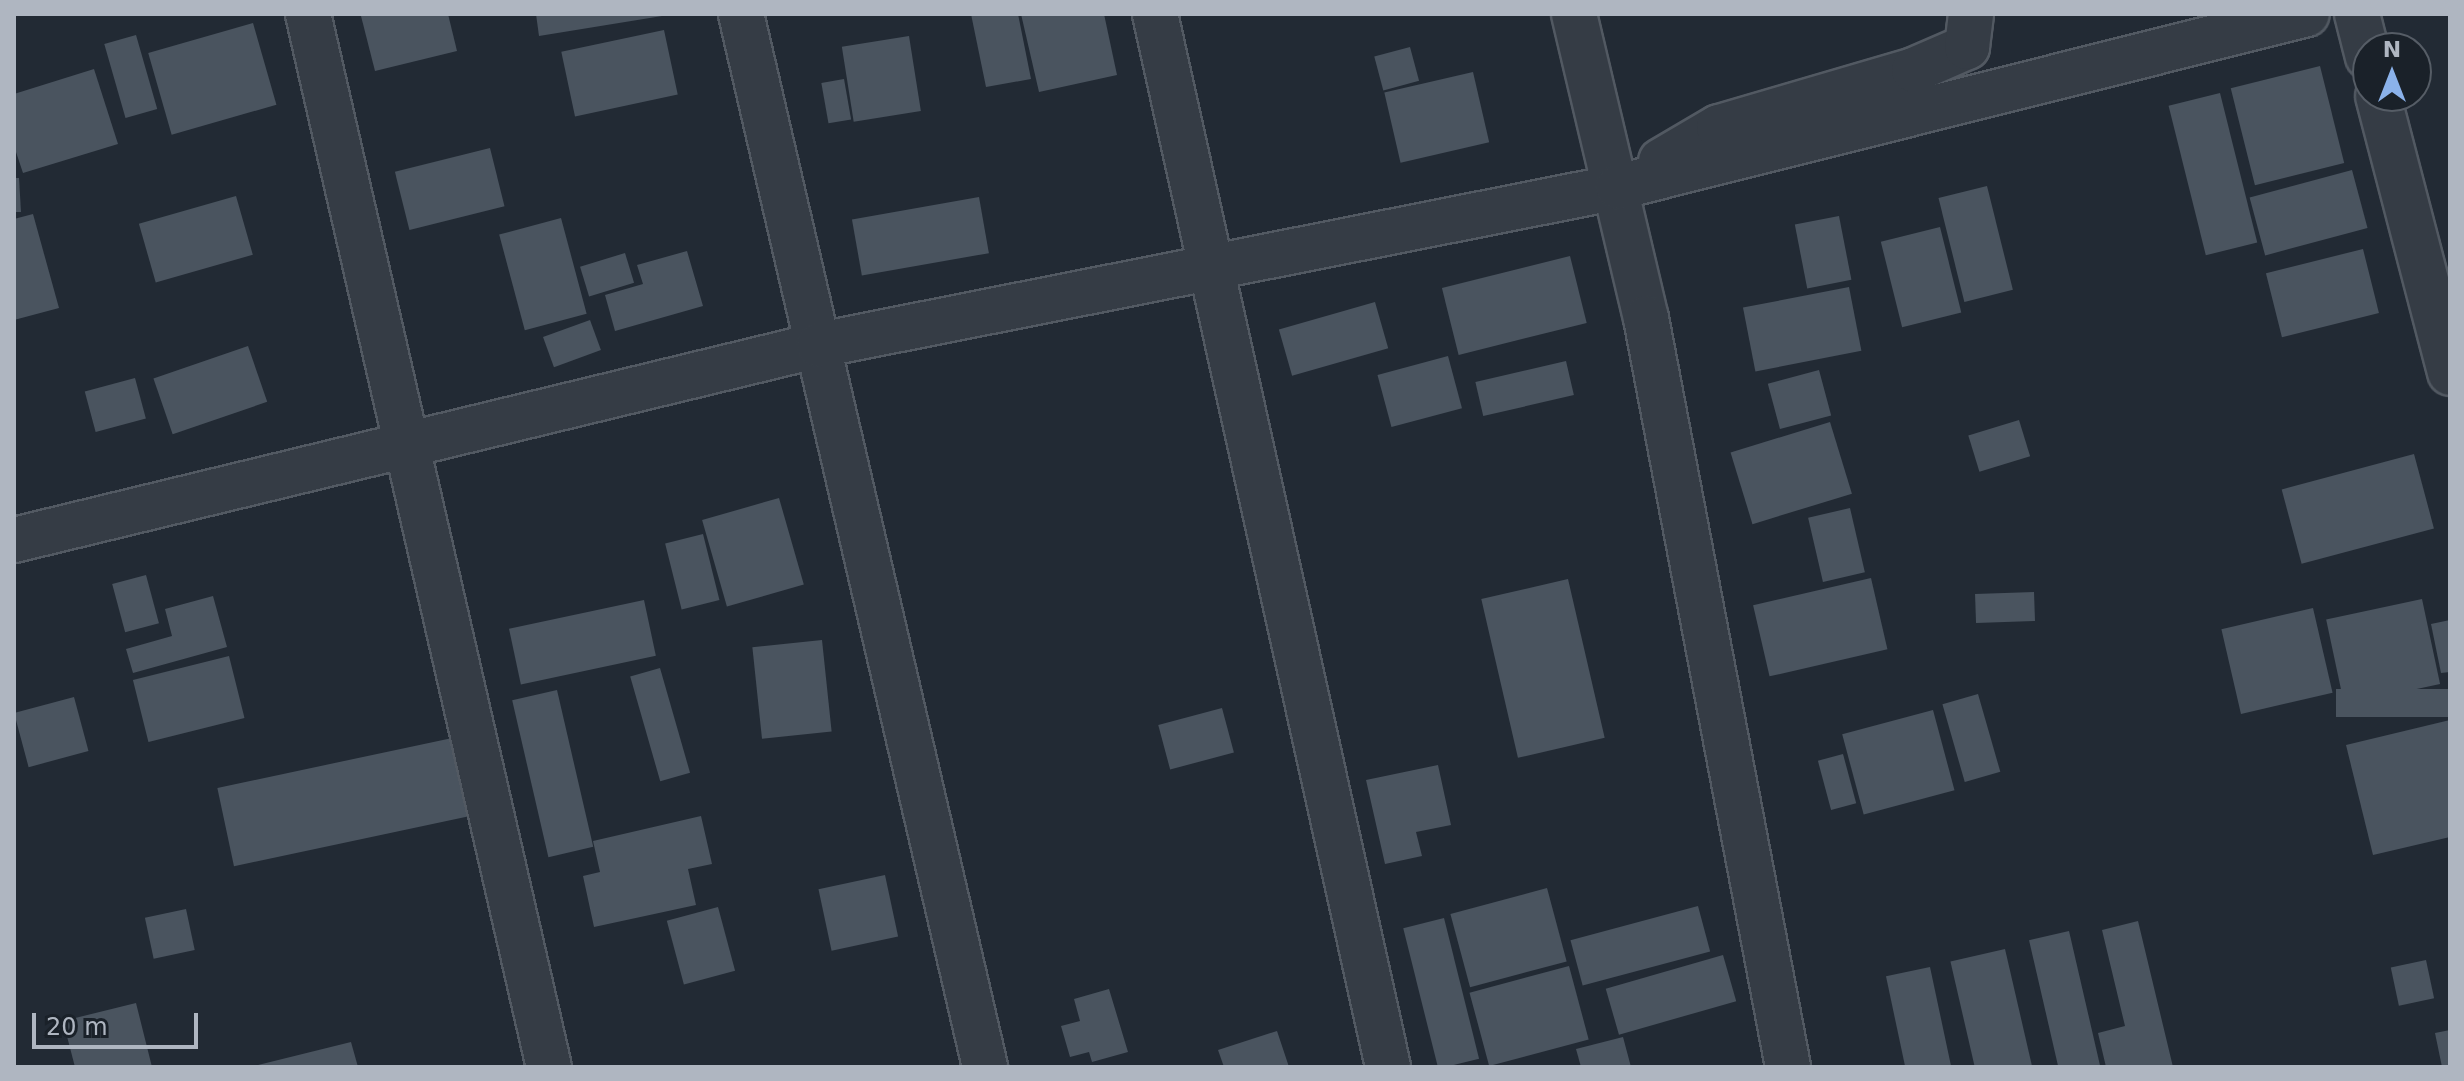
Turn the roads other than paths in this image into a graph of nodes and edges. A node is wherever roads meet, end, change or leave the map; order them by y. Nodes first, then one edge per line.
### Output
1 (308, 14) edge
2 (741, 14) edge
3 (1155, 14) edge
4 (1574, 14) edge
5 (1971, 14) edge
6 (2307, 14) edge
7 (2382, 112) edge
8 (1618, 187) junction
9 (1210, 265) junction
10 (819, 345) junction
11 (2450, 373) edge
12 (406, 449) junction
13 (14, 540) edge
14 (549, 1067) edge
15 (985, 1067) edge
16 (1388, 1067) edge
17 (1788, 1067) edge

1 - 12 street
2 - 10 street
3 - 9 street
4 - 8 street
5 - 8 street
6 - 8 street
7 - 11 street
8 - 9 street
8 - 17 street
9 - 10 street
9 - 16 street
10 - 12 street
10 - 15 street
12 - 13 street
12 - 14 street

